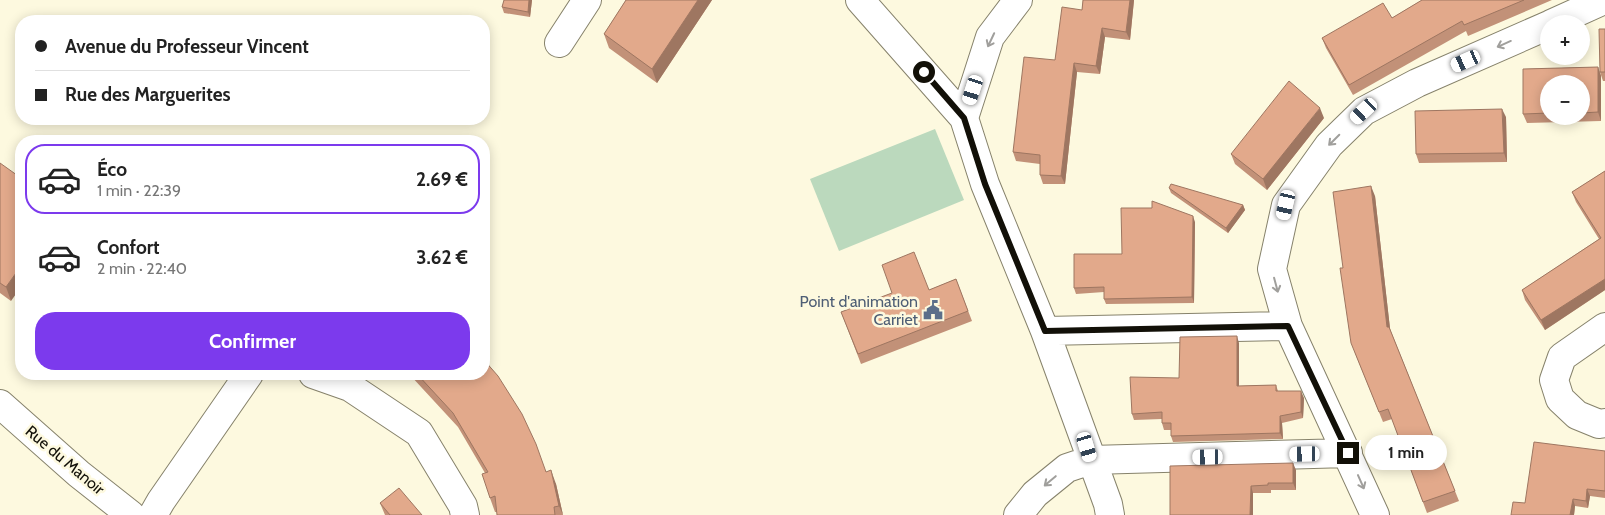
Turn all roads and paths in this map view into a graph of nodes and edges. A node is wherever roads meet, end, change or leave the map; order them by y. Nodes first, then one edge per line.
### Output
1 (587, 0) edge
2 (860, 0) edge
3 (1018, 0) edge
4 (1604, 0) edge
5 (1570, 15) edge
6 (1540, 28) edge
7 (559, 43) dead end
8 (964, 118) junction
9 (1288, 326) junction
10 (1605, 327) edge
11 (1045, 331) junction
12 (246, 380) edge
13 (330, 380) edge
14 (0, 404) edge
15 (1605, 423) edge
16 (1348, 453) junction
17 (1091, 460) junction
18 (157, 508) edge
19 (131, 515) edge
20 (465, 515) edge
21 (1018, 515) edge
22 (1110, 515) edge
23 (1375, 515) edge

1 - 7 street
2 - 8 street
3 -> 8 street
4 - 5 street
6 -> 9 street
8 - 11 street
9 - 11 street
9 - 16 street
10 - 15 street
11 - 17 street
12 - 18 street
13 - 20 street
14 - 19 street, Rue du Manoir
16 - 17 street
16 -> 23 street
17 -> 21 street
17 - 22 street

